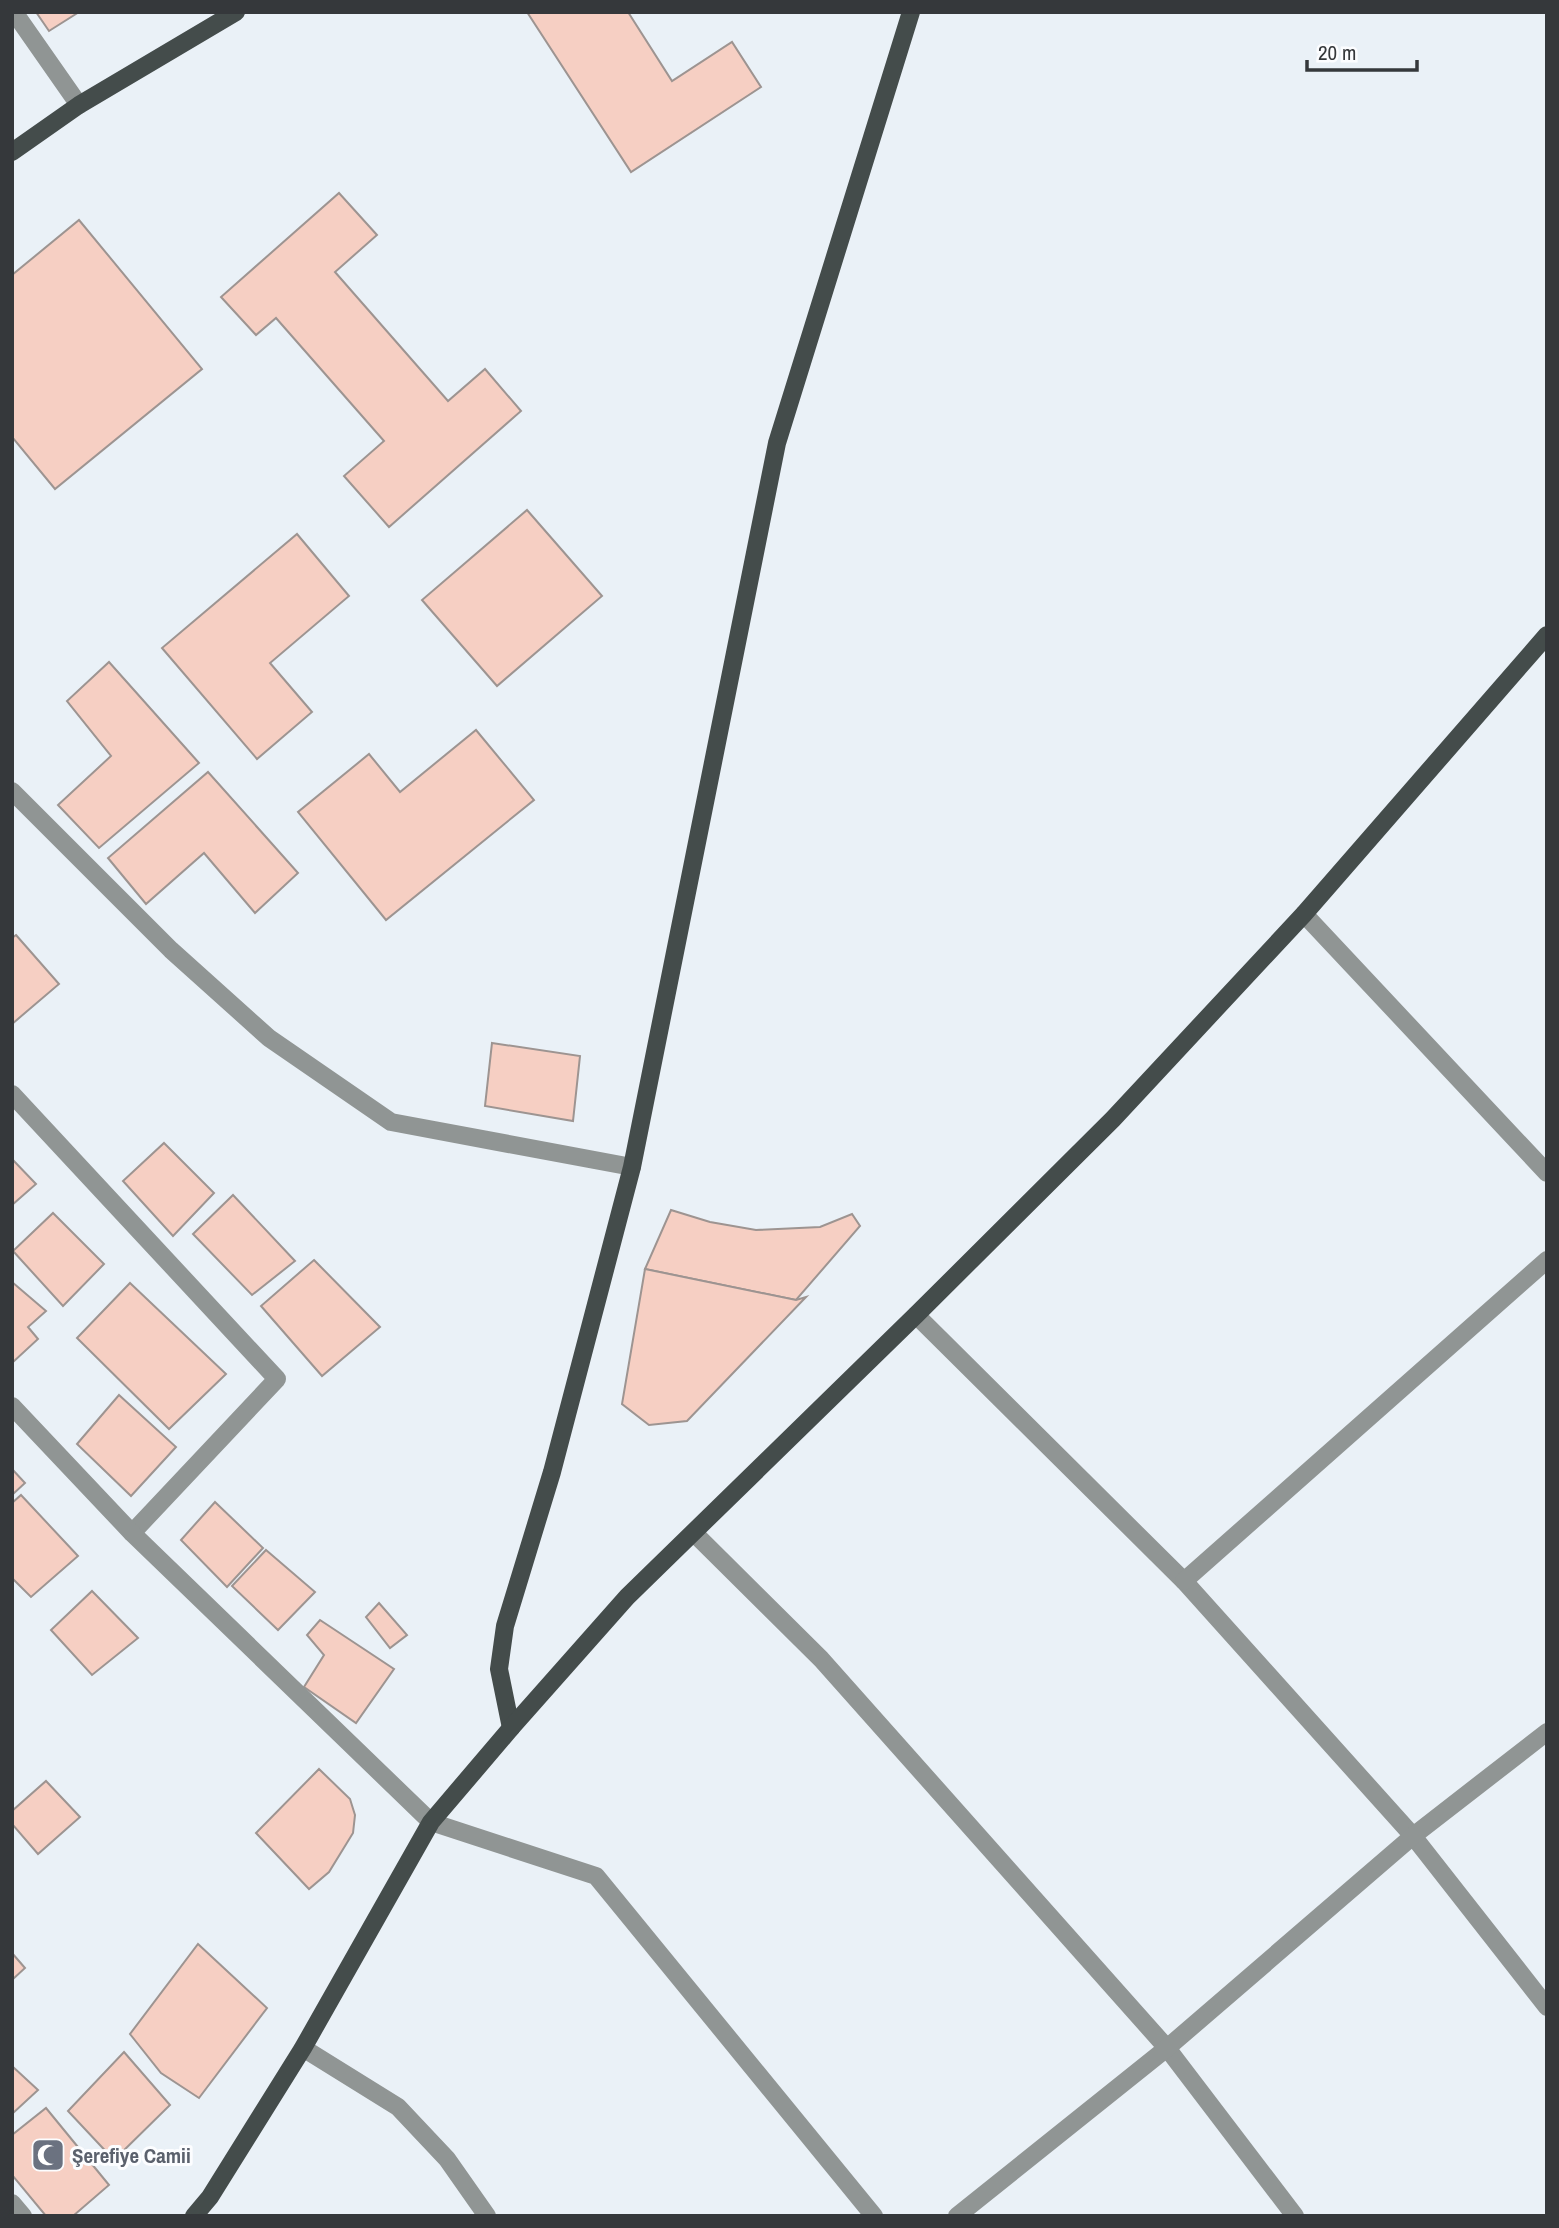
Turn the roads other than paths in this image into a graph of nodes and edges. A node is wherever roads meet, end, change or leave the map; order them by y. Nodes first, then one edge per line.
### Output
1 (15, 12) edge
2 (236, 12) edge
3 (911, 12) edge
4 (79, 105) junction
5 (12, 152) edge
6 (1547, 635) edge
7 (12, 791) edge
8 (1304, 914) junction
9 (12, 1094) edge
10 (632, 1167) junction
11 (1547, 1173) edge
12 (1547, 1260) edge
13 (916, 1315) junction
14 (12, 1406) edge
15 (132, 1533) junction
16 (694, 1533) junction
17 (1184, 1581) junction
18 (511, 1728) junction
19 (1547, 1731) edge
20 (431, 1822) junction
21 (1413, 1836) junction
22 (1547, 2007) edge
23 (303, 2048) junction
24 (1167, 2048) junction
25 (12, 2203) edge
26 (23, 2216) edge
27 (194, 2216) edge
28 (487, 2216) edge
29 (874, 2216) edge
30 (957, 2216) edge
31 (1295, 2216) edge

1 - 4 street
2 - 4 main road
3 - 10 main road
4 - 5 main road
6 - 8 main road
7 - 10 street
8 - 11 street
8 - 13 main road
9 - 15 street
10 - 18 main road
12 - 17 street
13 - 16 main road
13 - 17 street
14 - 15 street
15 - 20 street
16 - 18 main road
16 - 24 street
17 - 21 street
18 - 20 main road
19 - 21 street
20 - 23 main road
20 - 29 street
21 - 22 street
21 - 24 street
23 - 27 main road
23 - 28 street
24 - 30 street
24 - 31 street
25 - 26 street

